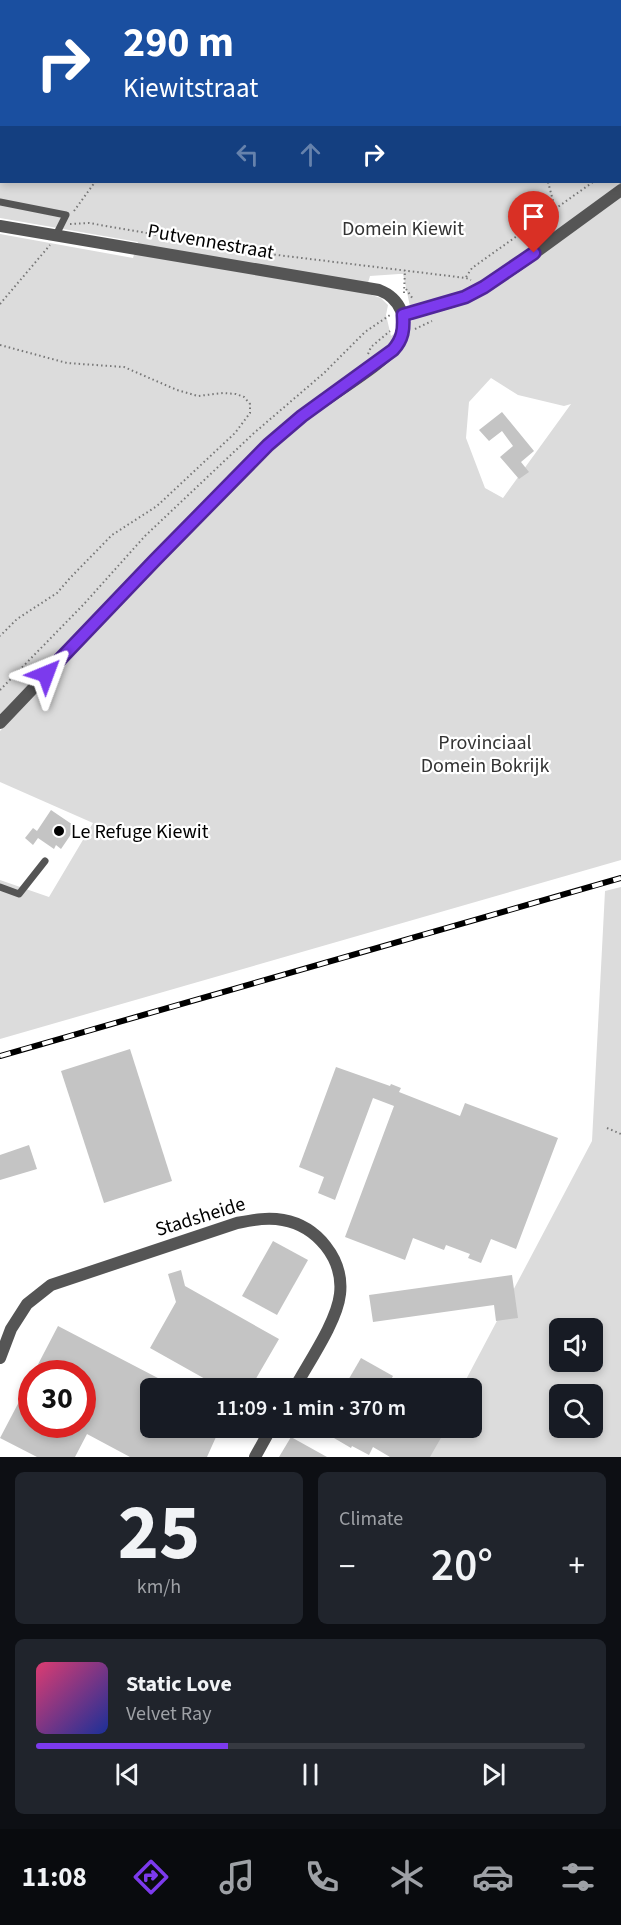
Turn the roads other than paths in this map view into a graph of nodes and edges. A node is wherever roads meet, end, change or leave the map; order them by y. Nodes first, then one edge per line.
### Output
1 (266, 0) edge
2 (274, 0) edge
3 (621, 190) edge
4 (0, 202) edge
5 (0, 226) edge
6 (57, 235) junction
7 (394, 314) junction
8 (0, 723) edge
9 (45, 861) dead end
10 (0, 887) edge
11 (0, 1358) edge
12 (300, 1378) edge
13 (266, 1438) edge
14 (255, 1457) edge

1 - 2 lane
3 - 7 street
4 - 6 lane
5 - 6 street, Putvennestraat
6 - 7 street, Putvennestraat
7 - 8 street
9 - 10 lane
11 - 12 street, Stadsheide
13 - 14 street

